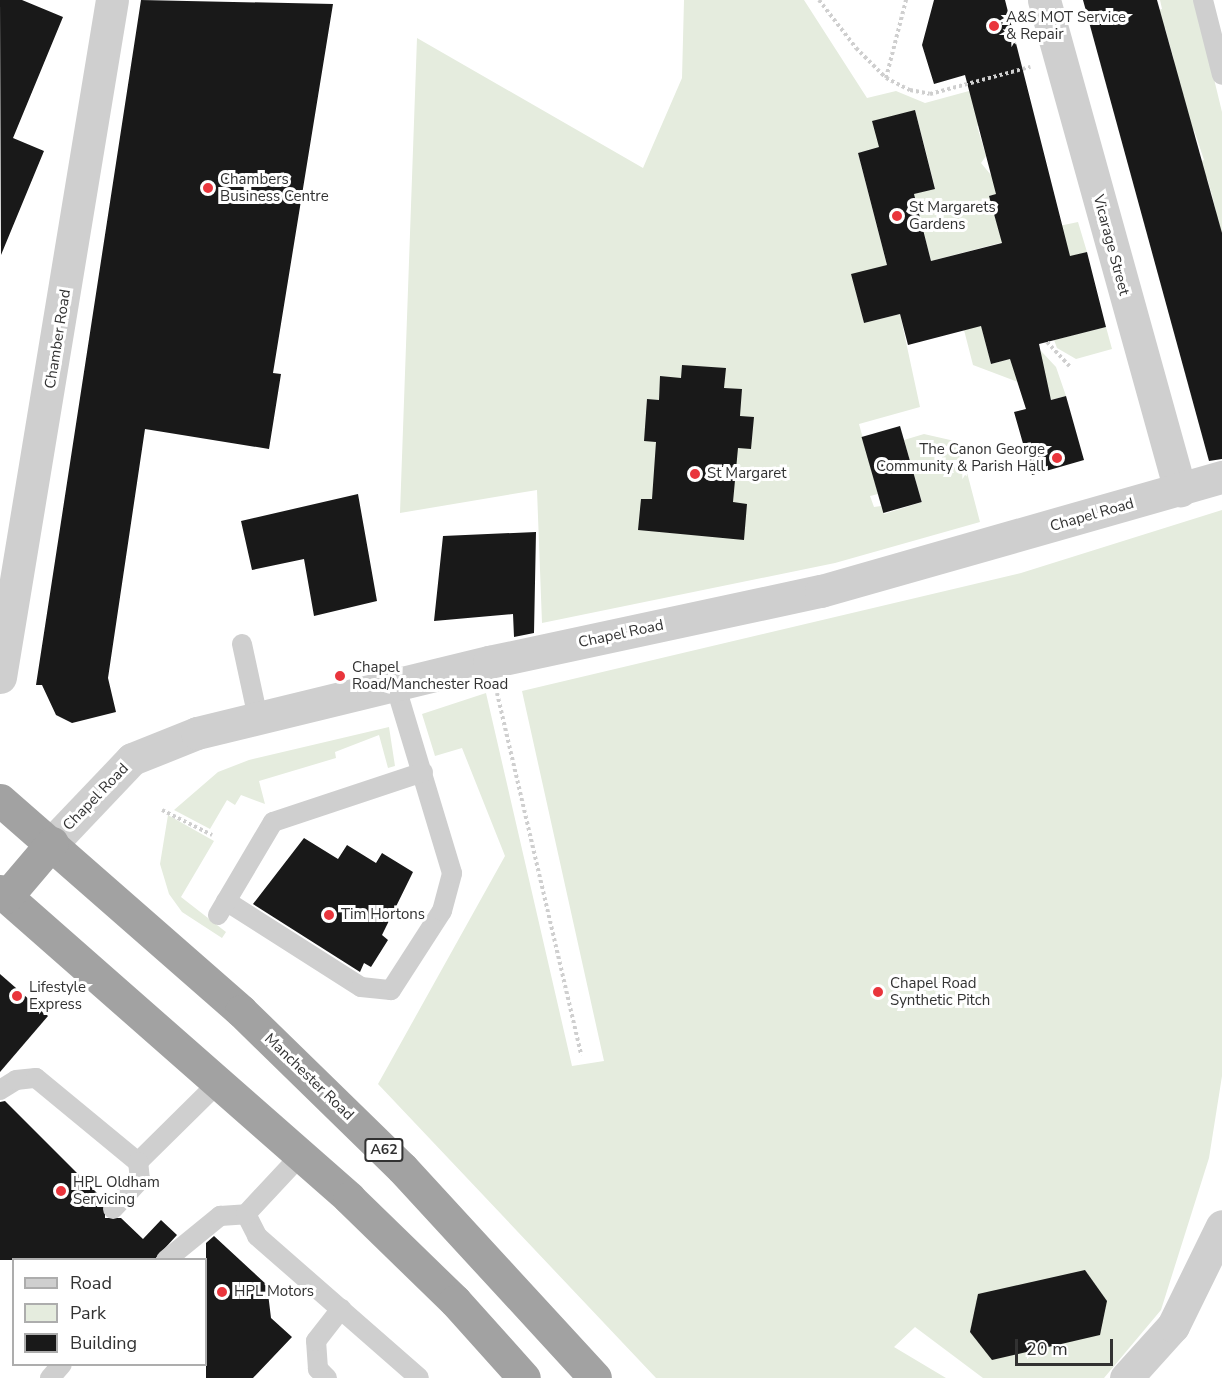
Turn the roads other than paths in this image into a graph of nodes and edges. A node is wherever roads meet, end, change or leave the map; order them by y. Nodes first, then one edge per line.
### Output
1 (112, 0) edge
2 (1044, 0) edge
3 (1203, 0) edge
4 (1222, 75) edge
5 (1222, 477) edge
6 (1180, 490) junction
7 (5, 619) edge
8 (242, 644) dead end
9 (0, 677) edge
10 (396, 688) junction
11 (258, 718) junction
12 (423, 772) junction
13 (0, 800) edge
14 (52, 843) junction
15 (2, 897) edge
16 (219, 1082) junction
17 (0, 1090) edge
18 (301, 1155) junction
19 (138, 1162) junction
20 (113, 1209) dead end
21 (246, 1214) junction
22 (1222, 1226) edge
23 (168, 1258) edge
24 (341, 1310) junction
25 (61, 1366) edge
26 (50, 1378) edge
27 (327, 1378) edge
28 (419, 1378) edge
29 (524, 1378) edge
30 (595, 1378) edge
31 (1126, 1378) edge

1 - 7 street, Chamber Road
2 - 6 street, Vicarage Street
3 - 4 lane
5 - 6 street, Chapel Road
6 - 10 street, Chapel Road
7 - 9 street, Chamber Road
8 - 11 lane
10 - 11 street, Chapel Road
10 - 12 lane
11 - 14 street, Chapel Road
12 - 12 lane
13 - 14 highway, Manchester Road / A62
14 - 15 highway
14 - 30 highway, Manchester Road / A62
15 - 16 highway
16 - 18 highway
16 - 19 lane
17 - 19 lane
18 - 21 lane
18 - 29 highway
19 - 20 lane
21 - 23 lane
21 - 24 lane
22 - 31 street
24 - 27 lane
24 - 28 lane
25 - 26 lane

